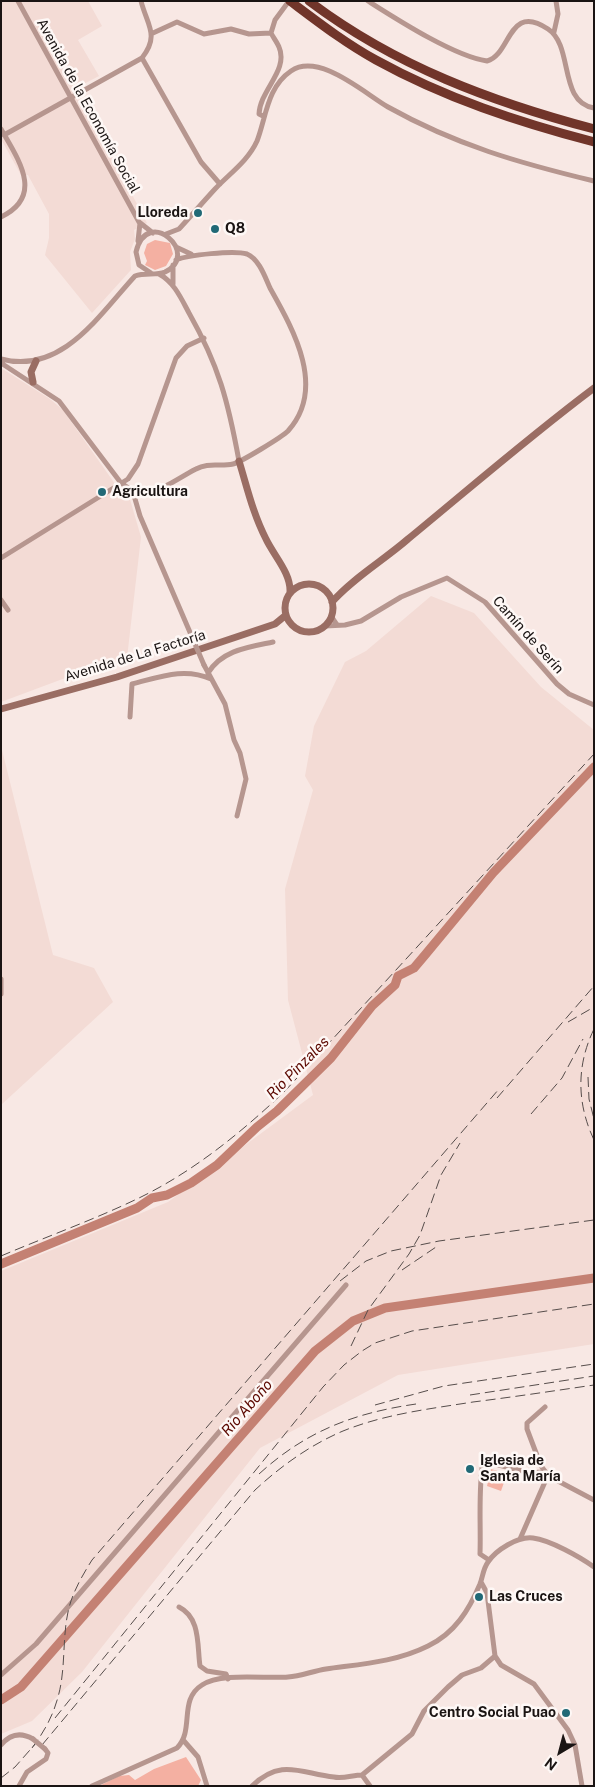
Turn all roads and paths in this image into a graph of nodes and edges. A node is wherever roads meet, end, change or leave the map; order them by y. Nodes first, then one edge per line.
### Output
1 (18, 1) edge
2 (141, 1) edge
3 (290, 1) edge
4 (310, 1) edge
5 (368, 1) edge
6 (556, 1) edge
7 (554, 32) junction
8 (153, 33) junction
9 (271, 33) junction
10 (142, 58) junction
11 (70, 97) junction
12 (594, 108) edge
13 (264, 116) junction
14 (594, 130) edge
15 (3, 132) edge
16 (594, 142) edge
17 (594, 181) edge
18 (220, 184) junction
19 (1, 217) edge
20 (140, 222) junction
21 (179, 229) junction
22 (153, 233) junction
23 (166, 234) junction
24 (137, 245) junction
25 (175, 245) junction
26 (194, 255) junction
27 (137, 259) junction
28 (174, 263) junction
29 (151, 273) junction
30 (159, 274) junction
31 (135, 276) junction
32 (173, 284) junction
33 (204, 338) junction
34 (1, 361) edge
35 (36, 361) junction
36 (33, 382) junction
37 (594, 388) edge
38 (239, 461) junction
39 (121, 483) junction
40 (133, 492) junction
41 (1, 558) edge
42 (288, 578) junction
43 (300, 585) junction
44 (346, 588) junction
45 (326, 590) junction
46 (290, 592) junction
47 (1, 600) edge
48 (332, 602) junction
49 (8, 610) dead end
50 (286, 615) junction
51 (331, 616) junction
52 (276, 624) junction
53 (336, 625) junction
54 (293, 626) junction
55 (325, 626) junction
56 (273, 642) dead end
57 (208, 673) junction
58 (212, 679) junction
59 (594, 705) edge
60 (1, 709) edge
61 (130, 717) dead end
62 (237, 816) dead end
63 (1, 979) edge
64 (1, 994) edge
65 (346, 1286) dead end
66 (545, 1407) dead end
67 (548, 1475) junction
68 (594, 1500) edge
69 (520, 1539) junction
70 (489, 1560) junction
71 (594, 1567) edge
72 (481, 1582) junction
73 (179, 1607) dead end
74 (495, 1656) junction
75 (1, 1675) edge
76 (228, 1679) junction
77 (184, 1741) junction
78 (1, 1745) edge
79 (362, 1775) junction
80 (110, 1777) junction
81 (19, 1786) edge
82 (92, 1786) edge
83 (110, 1786) edge
84 (207, 1786) edge
85 (252, 1786) edge
86 (370, 1786) edge
87 (582, 1786) edge

1 - 11 street, Avenida de la Economía Social
2 - 8 street
3 - 9 street
3 - 16 highway
4 - 14 highway
5 - 7 street
6 - 7 street
7 - 12 street
8 - 9 street
8 - 10 street
9 - 13 street
10 - 11 street
10 - 18 street
11 - 15 street
11 - 20 street, Avenida de la Economía Social
13 - 17 street
13 - 18 street
15 - 19 street
18 - 21 street
20 - 22 street, Avenida de la Economía Social
20 - 24 street
21 - 23 street
21 - 25 street
22 - 23 street
22 - 24 street
23 - 25 street
24 - 27 street
25 - 26 street
25 - 28 street
26 - 28 street
26 - 38 street
27 - 29 street
27 - 31 street
28 - 30 street
28 - 32 street
29 - 30 street
29 - 31 street
30 - 32 street
31 - 35 street
32 - 33 street
33 - 38 street
33 - 39 street
34 - 35 street
34 - 36 street
35 - 36 street
36 - 39 street
37 - 44 street
38 - 40 street
38 - 42 street
39 - 40 street
39 - 41 street
40 - 57 street, bridge
42 - 43 street
42 - 46 street
43 - 45 street
43 - 46 street
44 - 45 street
44 - 48 street
45 - 48 street
46 - 50 street
47 - 49 street
48 - 51 street
50 - 52 street, Avenida de La Factoría
50 - 54 street
51 - 53 street
51 - 55 street
52 - 54 street, Avenida de La Factoría
52 - 60 street, Avenida de La Factoría
53 - 55 street
53 - 59 street, Camín de Serín
54 - 55 street
56 - 57 street
57 - 58 street
58 - 61 street
58 - 62 street
63 - 64 street
65 - 75 street
66 - 67 street
67 - 68 street
67 - 69 street
67 - 70 street
69 - 70 street
69 - 71 street
70 - 72 street
72 - 74 street
72 - 76 street
73 - 76 street
74 - 79 street
74 - 87 street
76 - 77 street
77 - 80 street
77 - 84 street
78 - 81 street, bridge
79 - 85 street
79 - 86 street
80 - 82 street
80 - 83 street

